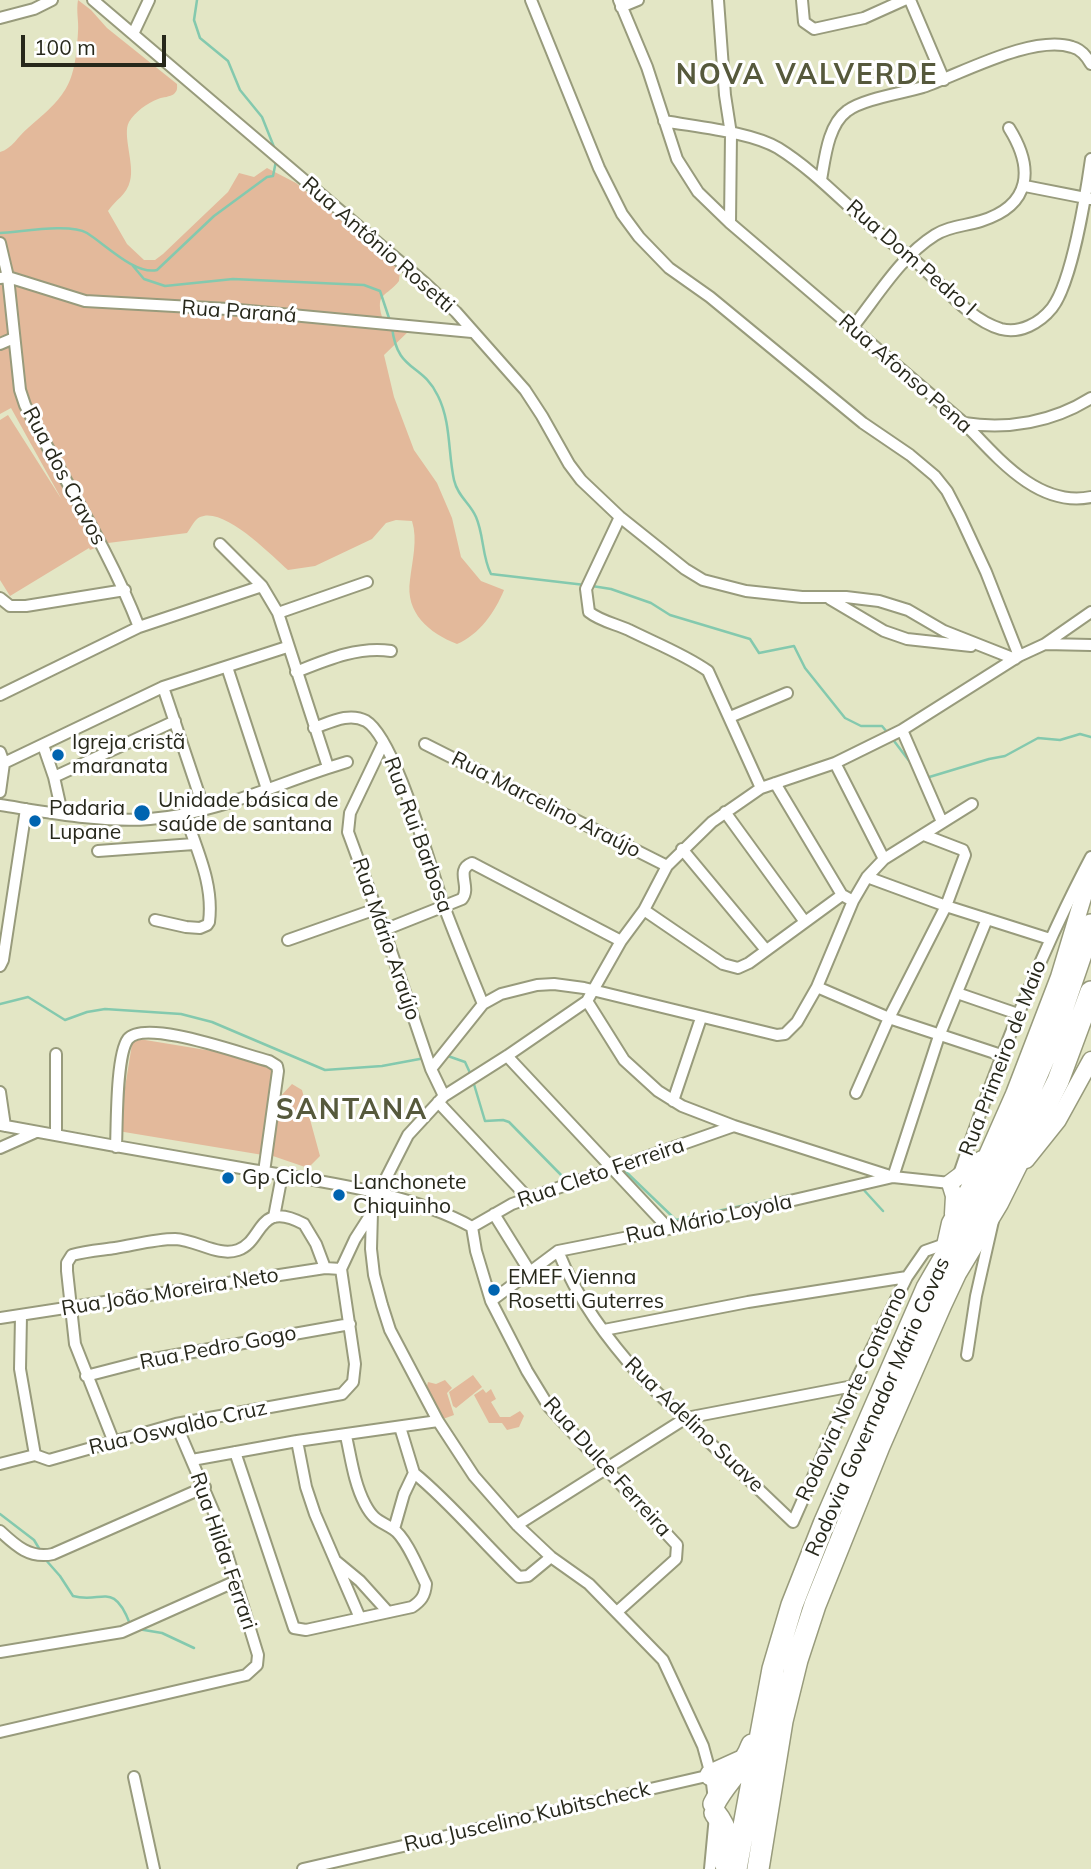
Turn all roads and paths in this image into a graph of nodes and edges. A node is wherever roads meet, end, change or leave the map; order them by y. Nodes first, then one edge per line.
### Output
1 (52, 0) edge
2 (93, 0) edge
3 (149, 0) edge
4 (638, 0) edge
5 (718, 0) edge
6 (802, 0) edge
7 (904, 0) edge
8 (910, 0) edge
9 (531, 1) edge
10 (620, 3) edge
11 (0, 18) edge
12 (133, 34) junction
13 (1091, 64) edge
14 (944, 80) junction
15 (664, 121) junction
16 (1009, 128) dead end
17 (730, 134) junction
18 (1091, 159) edge
19 (821, 180) junction
20 (1025, 186) junction
21 (1088, 198) edge
22 (730, 223) junction
23 (0, 243) edge
24 (909, 255) junction
25 (4, 278) edge
26 (852, 328) junction
27 (472, 332) junction
28 (14, 338) junction
29 (0, 344) edge
30 (1091, 398) edge
31 (964, 423) junction
32 (1091, 497) edge
33 (620, 517) junction
34 (220, 544) dead end
35 (367, 582) dead end
36 (262, 586) junction
37 (125, 590) junction
38 (824, 596) junction
39 (0, 598) edge
40 (862, 599) junction
41 (1091, 611) edge
42 (278, 613) junction
43 (855, 613) junction
44 (139, 627) junction
45 (944, 631) junction
46 (942, 643) junction
47 (1045, 643) junction
48 (1091, 645) edge
49 (979, 646) junction
50 (287, 648) junction
51 (391, 651) dead end
52 (1017, 658) junction
53 (227, 667) junction
54 (296, 672) junction
55 (163, 687) junction
56 (787, 694) dead end
57 (0, 695) edge
58 (730, 717) junction
59 (175, 722) junction
60 (314, 728) junction
61 (902, 730) junction
62 (383, 744) junction
63 (425, 744) dead end
64 (43, 745) junction
65 (2, 757) edge
66 (347, 762) dead end
67 (835, 763) junction
68 (328, 767) junction
69 (54, 777) junction
70 (775, 783) junction
71 (761, 788) junction
72 (267, 789) junction
73 (0, 792) edge
74 (971, 804) dead end
75 (0, 805) edge
76 (26, 809) junction
77 (204, 809) junction
78 (725, 812) junction
79 (62, 813) junction
80 (185, 814) junction
81 (942, 822) junction
82 (925, 835) junction
83 (194, 844) junction
84 (682, 849) junction
85 (98, 851) dead end
86 (1091, 857) edge
87 (884, 859) junction
88 (667, 866) junction
89 (1091, 872) edge
90 (866, 877) junction
91 (842, 895) junction
92 (853, 901) junction
93 (946, 906) junction
94 (444, 907) junction
95 (376, 909) junction
96 (644, 910) junction
97 (987, 919) junction
98 (155, 920) dead end
99 (805, 922) junction
100 (1091, 925) edge
101 (384, 930) junction
102 (1050, 939) junction
103 (288, 940) dead end
104 (621, 942) junction
105 (766, 950) junction
106 (0, 966) edge
107 (817, 987) junction
108 (1091, 992) edge
109 (957, 993) junction
110 (590, 996) junction
111 (483, 1004) junction
112 (1018, 1014) junction
113 (701, 1018) junction
114 (889, 1018) junction
115 (939, 1036) junction
116 (56, 1055) dead end
117 (1001, 1055) junction
118 (507, 1056) junction
119 (1091, 1060) edge
120 (431, 1069) junction
121 (0, 1092) edge
122 (856, 1093) dead end
123 (441, 1099) junction
124 (673, 1101) junction
125 (3, 1126) edge
126 (734, 1126) junction
127 (36, 1132) junction
128 (56, 1135) junction
129 (116, 1147) junction
130 (0, 1148) edge
131 (987, 1155) junction
132 (612, 1169) junction
133 (264, 1172) junction
134 (282, 1175) junction
135 (893, 1178) junction
136 (954, 1180) junction
137 (1007, 1185) junction
138 (377, 1194) junction
139 (528, 1198) junction
140 (995, 1208) junction
141 (373, 1212) junction
142 (494, 1213) junction
143 (274, 1217) junction
144 (950, 1223) junction
145 (472, 1227) junction
146 (669, 1229) junction
147 (558, 1251) junction
148 (943, 1254) junction
149 (325, 1268) junction
150 (341, 1269) junction
151 (530, 1272) junction
152 (907, 1277) junction
153 (491, 1301) junction
154 (70, 1307) junction
155 (21, 1316) junction
156 (0, 1318) edge
157 (350, 1324) junction
158 (604, 1330) junction
159 (967, 1355) dead end
160 (86, 1376) junction
161 (853, 1386) junction
162 (686, 1418) junction
163 (438, 1421) junction
164 (176, 1424) junction
165 (400, 1427) junction
166 (346, 1436) junction
167 (113, 1440) junction
168 (297, 1441) junction
169 (235, 1452) junction
170 (35, 1455) junction
171 (192, 1460) junction
172 (0, 1464) edge
173 (606, 1468) junction
174 (414, 1474) junction
175 (205, 1487) junction
176 (793, 1522) joint
177 (517, 1525) junction
178 (394, 1529) junction
179 (0, 1531) edge
180 (551, 1557) junction
181 (335, 1560) junction
182 (234, 1582) junction
183 (618, 1611) junction
184 (388, 1612) junction
185 (360, 1618) junction
186 (0, 1652) edge
187 (762, 1723) junction
188 (0, 1732) edge
189 (747, 1759) junction
190 (710, 1774) junction
191 (134, 1777) dead end
192 (715, 1809) junction
193 (766, 1818) junction
194 (356, 1856) junction
195 (154, 1869) edge
196 (303, 1869) edge
197 (360, 1869) edge
198 (710, 1869) edge
199 (724, 1869) edge
200 (736, 1869) edge
201 (758, 1869) edge
202 (766, 1869) edge

1 - 11 street
2 - 12 street, Rua Antônio Rosetti
3 - 12 street
4 - 10 street
5 - 17 street
6 - 7 street
8 - 14 street
9 - 52 street
10 - 15 street, Rua Afonso Pena
12 - 27 street, Rua Antônio Rosetti
13 - 14 street
14 - 19 street
15 - 17 street, Rua Dom Pedro I
15 - 22 street, Rua Afonso Pena
16 - 20 street
17 - 19 street, Rua Dom Pedro I
17 - 22 street
18 - 21 street, Rua Dom Pedro I
19 - 24 street, Rua Dom Pedro I
20 - 21 street
20 - 24 street
21 - 24 street, Rua Dom Pedro I
22 - 26 street, Rua Afonso Pena
23 - 25 street, Rua dos Cravos
24 - 26 street
25 - 27 street, Rua Paraná
25 - 28 street, Rua dos Cravos
26 - 31 street, Rua Afonso Pena
27 - 33 street, Rua Antônio Rosetti
28 - 29 street
28 - 37 street, Rua dos Cravos
30 - 31 street
31 - 32 street, Rua Afonso Pena
33 - 38 street, Rua Antônio Rosetti
33 - 58 street
34 - 36 street
35 - 42 street
36 - 42 street
36 - 44 street
37 - 39 street
37 - 44 street, Rua dos Cravos
38 - 40 street, Rua Antônio Rosetti
38 - 43 street
40 - 43 street
40 - 45 street, Rua Antônio Rosetti
41 - 47 street
42 - 50 street
43 - 46 street
44 - 57 street
45 - 46 street
45 - 49 street, Rua Antônio Rosetti
46 - 49 street
47 - 48 street
47 - 52 street
49 - 52 street, Rua Antônio Rosetti
50 - 53 street
50 - 54 street
51 - 54 street
52 - 61 street
53 - 55 street
53 - 72 street
54 - 60 street
55 - 59 street
55 - 64 street
56 - 58 street
58 - 71 street
59 - 69 street
59 - 77 street
60 - 62 street, Rua Rui Barbosa
60 - 68 street
61 - 67 street
61 - 81 street
62 - 94 street, Rua Rui Barbosa
62 - 95 street, Rua Mário Araújo
63 - 88 street, Rua Marcelino Araújo
64 - 65 street
64 - 69 street
65 - 73 street
66 - 68 street
67 - 70 street
67 - 87 street
68 - 72 street
69 - 79 street
70 - 71 street
70 - 91 street
71 - 78 street
72 - 77 street
74 - 81 street
75 - 76 street
76 - 79 street
76 - 106 street
77 - 80 street
78 - 84 street
78 - 99 street
79 - 80 street
80 - 83 street
81 - 82 street
82 - 87 street
82 - 93 street
83 - 85 street
83 - 98 street
84 - 88 street
84 - 105 street
86 - 102 street, Rua Primeiro de Maio
87 - 90 street
88 - 96 street
89 - 131 street
90 - 92 street
90 - 93 street, Rua Primeiro de Maio
91 - 92 street
91 - 99 street
92 - 107 street
93 - 97 street, Rua Primeiro de Maio
93 - 114 street
94 - 101 street
94 - 104 street
94 - 111 street, Rua Rui Barbosa
95 - 101 street, Rua Mário Araújo
95 - 103 street
96 - 104 street
96 - 105 street
97 - 102 street, Rua Primeiro de Maio
97 - 109 street
99 - 105 street
100 - 148 highway, Rodovia Governador Mário Covas
101 - 120 street, Rua Mário Araújo
102 - 112 street, Rua Primeiro de Maio
104 - 110 street
107 - 113 street
107 - 114 street
108 - 137 highway, Rodovia Governador Mário Covas
109 - 112 street
109 - 115 street
110 - 111 street
110 - 113 street
110 - 118 street
110 - 124 street
111 - 120 street
112 - 117 street, Rua Primeiro de Maio
113 - 124 street
114 - 115 street
114 - 122 street
115 - 117 street
115 - 135 street
116 - 128 street
117 - 136 street, Rua Primeiro de Maio
118 - 123 street
118 - 132 street
119 - 137 street, Rodovia Governador Mário Covas
120 - 123 street, Rua Mário Araújo
121 - 125 street
123 - 138 street
123 - 139 street, Rua Mário Araújo
124 - 126 street
125 - 127 street
126 - 132 street, Rua Cleto Ferreira
126 - 135 street
127 - 128 street
127 - 130 street
128 - 129 street
129 - 133 street
129 - 133 street
131 - 136 street
131 - 144 street
132 - 139 street, Rua Cleto Ferreira
132 - 146 street
133 - 134 street
134 - 138 street
134 - 143 street
135 - 136 street
135 - 146 street, Rua Mário Loyola
136 - 144 street
137 - 140 highway, Rodovia Governador Mário Covas
138 - 141 street
138 - 145 street
139 - 142 street, Rua Cleto Ferreira
140 - 159 street
140 - 193 highway, Rodovia Governador Mário Covas
141 - 150 street
141 - 163 street
142 - 145 street, Rua Cleto Ferreira
142 - 151 street
143 - 149 street
143 - 154 street
144 - 148 street
145 - 153 street, Rua Dulce Ferreira
146 - 147 street, Rua Mário Loyola
147 - 151 street, Rua Mário Loyola
147 - 158 street, Rua Adelino Suave
148 - 152 street, Rodovia Norte Contorno
148 - 187 highway, Rodovia Governador Mário Covas
149 - 150 street, Rua João Moreira Neto
149 - 154 street, Rua João Moreira Neto
150 - 157 street
151 - 153 street, Rua Mário Loyola
152 - 158 street
152 - 161 street, Rodovia Norte Contorno
153 - 173 street, Rua Dulce Ferreira
154 - 155 street, Rua João Moreira Neto
154 - 160 street
155 - 156 street, Rua João Moreira Neto
155 - 170 street
157 - 160 street, Rua Pedro Gogo
157 - 164 street, Rua Oswaldo Cruz
158 - 162 street, Rua Adelino Suave
160 - 167 street
161 - 162 street
161 - 176 street, Rodovia Norte Contorno
162 - 173 street
162 - 176 street, Rua Adelino Suave
163 - 165 street
163 - 177 street
164 - 167 street, Rua Oswaldo Cruz
164 - 171 street, Rua Hilda Ferrari
165 - 166 street
165 - 174 street
166 - 168 street
166 - 178 street
167 - 170 street, Rua Oswaldo Cruz
168 - 169 street
168 - 181 street
169 - 171 street
169 - 185 street
170 - 172 street, Rua Oswaldo Cruz
171 - 175 street, Rua Hilda Ferrari
173 - 177 street
173 - 183 street, Rua Dulce Ferreira
174 - 178 street
174 - 180 street
175 - 179 street
175 - 182 street, Rua Hilda Ferrari
177 - 180 street
178 - 184 street
180 - 183 street
181 - 184 street
181 - 185 street
182 - 186 street
182 - 188 street, Rua Hilda Ferrari
183 - 190 street
184 - 185 street
187 - 189 highway
187 - 200 highway, Rodovia Governador Mário Covas
189 - 190 highway
189 - 192 highway
190 - 192 street
190 - 194 street, Rua Juscelino Kubitscheck
191 - 195 street
192 - 198 street
192 - 199 highway
193 - 201 highway, Rodovia Governador Mário Covas
193 - 202 highway
194 - 196 street, Rua Juscelino Kubitscheck
194 - 197 street

